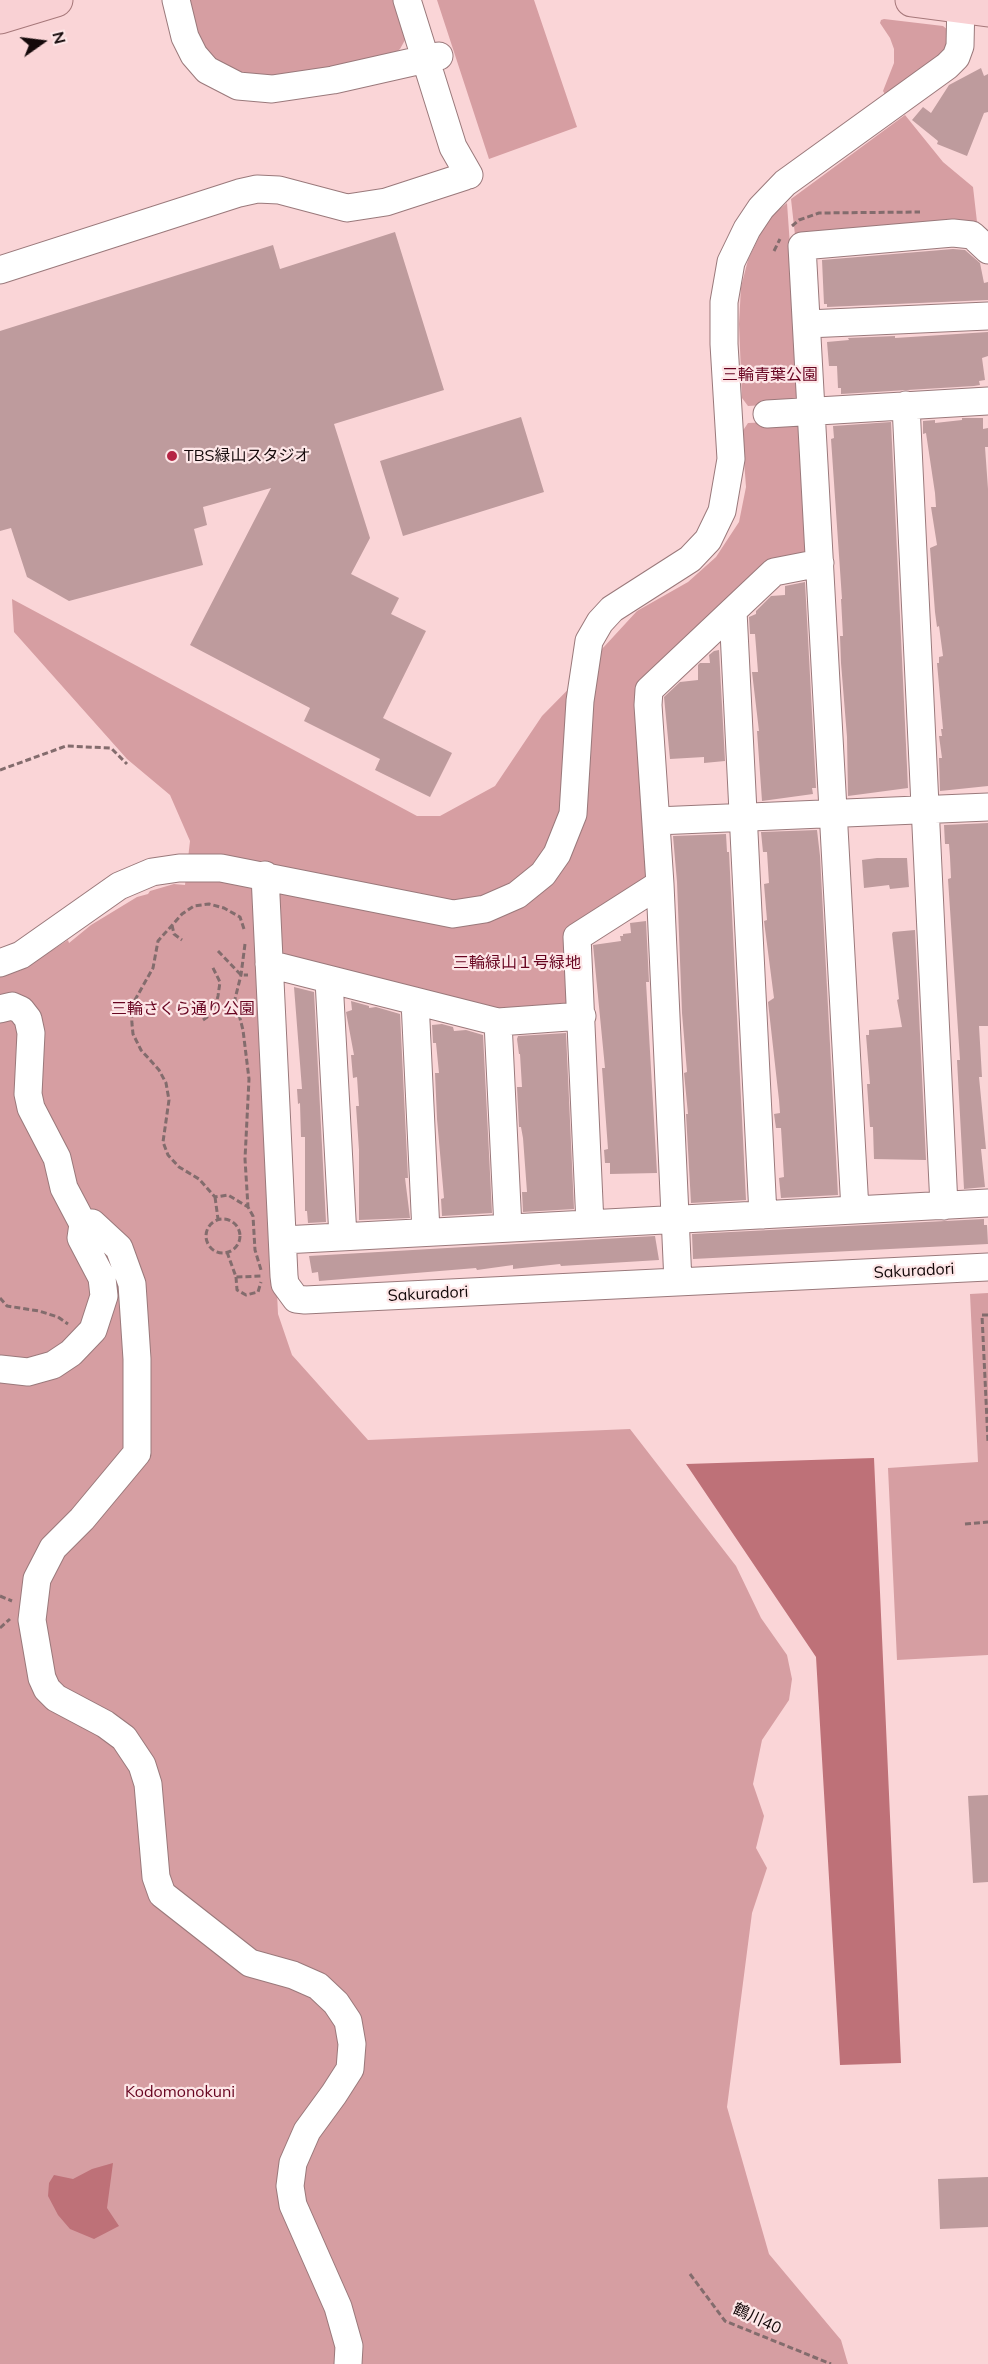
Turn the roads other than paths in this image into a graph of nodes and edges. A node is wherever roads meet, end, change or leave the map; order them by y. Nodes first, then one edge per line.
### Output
1 (56, 0) edge
2 (176, 0) edge
3 (407, 0) edge
4 (422, 0) edge
5 (912, 0) edge
6 (970, 6) edge
7 (0, 17) edge
8 (432, 58) junction
9 (983, 239) edge
10 (0, 270) edge
11 (988, 316) edge
12 (807, 324) junction
13 (988, 401) edge
14 (906, 405) junction
15 (812, 410) junction
16 (767, 414) dead end
17 (820, 563) junction
18 (733, 610) junction
19 (988, 807) edge
20 (925, 810) junction
21 (834, 814) junction
22 (743, 818) junction
23 (656, 821) junction
24 (264, 875) junction
25 (660, 884) junction
26 (0, 963) edge
27 (269, 964) junction
28 (329, 980) junction
29 (415, 1001) junction
30 (0, 1009) edge
31 (582, 1016) junction
32 (498, 1022) junction
33 (988, 1203) edge
34 (944, 1206) junction
35 (855, 1210) junction
36 (763, 1215) junction
37 (676, 1219) junction
38 (83, 1224) junction
39 (590, 1224) junction
40 (508, 1228) junction
41 (426, 1232) junction
42 (343, 1237) junction
43 (283, 1240) junction
44 (988, 1267) edge
45 (678, 1282) junction
46 (0, 1369) edge
47 (348, 2364) edge

1 - 7 main road
2 - 8 street
3 - 8 street
4 - 8 street
5 - 6 main road
6 - 24 street
8 - 10 street
9 - 12 street
11 - 12 street
12 - 15 street
13 - 14 street
14 - 15 street
14 - 20 street
15 - 16 street
15 - 17 street
17 - 18 street
17 - 21 street
18 - 22 street
18 - 23 street
19 - 20 street
20 - 21 street
20 - 34 street
21 - 22 street
21 - 35 street
22 - 23 street
22 - 36 street
23 - 25 street
24 - 26 street
24 - 27 street, Sakuradori
25 - 31 street
25 - 37 street
27 - 28 street
27 - 43 street, Sakuradori
28 - 29 street
28 - 42 street
29 - 32 street
29 - 41 street
30 - 38 street
31 - 32 street
31 - 39 street
32 - 40 street
33 - 34 street
34 - 35 street
35 - 36 street
36 - 37 street
37 - 39 street
37 - 45 street
38 - 46 street
38 - 47 street
39 - 40 street
40 - 41 street
41 - 42 street
42 - 43 street
43 - 45 street, Sakuradori
44 - 45 street, Sakuradori

